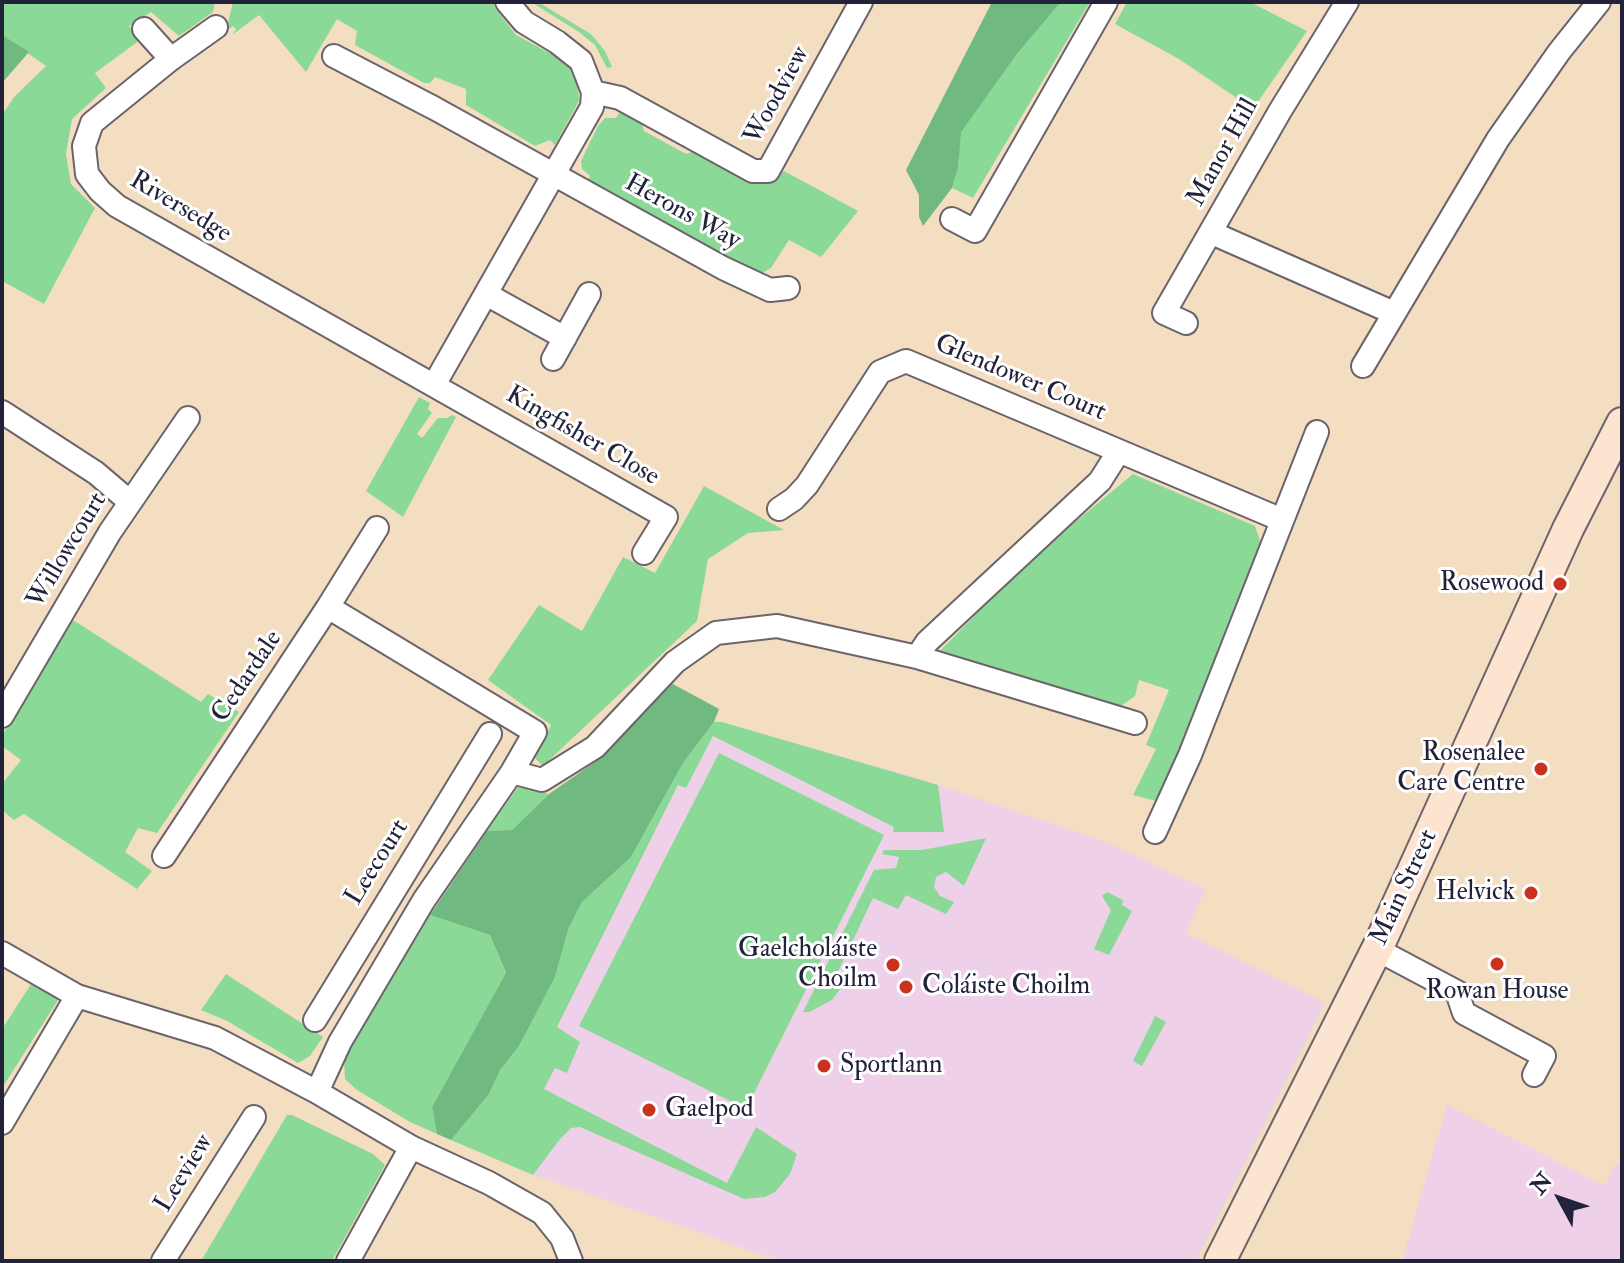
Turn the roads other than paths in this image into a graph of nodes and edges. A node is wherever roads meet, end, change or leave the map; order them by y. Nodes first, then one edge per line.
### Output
1 (507, 2) edge
2 (861, 2) edge
3 (1106, 2) edge
4 (1347, 2) edge
5 (1599, 2) edge
6 (216, 27) dead end
7 (144, 29) dead end
8 (334, 56) dead end
9 (171, 59) junction
10 (593, 92) junction
11 (553, 173) junction
12 (952, 219) dead end
13 (1212, 233) junction
14 (788, 288) dead end
15 (486, 294) junction
16 (589, 294) dead end
17 (1394, 313) junction
18 (1186, 323) dead end
19 (565, 338) junction
20 (553, 359) dead end
21 (1363, 366) dead end
22 (434, 385) junction
23 (2, 412) edge
24 (188, 418) dead end
25 (1622, 423) edge
26 (1317, 432) dead end
27 (1119, 451) junction
28 (130, 502) junction
29 (779, 509) dead end
30 (1282, 520) junction
31 (377, 528) dead end
32 (644, 553) dead end
33 (328, 607) junction
34 (917, 657) junction
35 (2, 716) edge
36 (1135, 723) dead end
37 (490, 734) dead end
38 (512, 772) junction
39 (1155, 832) dead end
40 (164, 856) dead end
41 (398, 884) junction
42 (424, 900) junction
43 (1376, 949) junction
44 (2, 953) edge
45 (77, 996) junction
46 (315, 1020) dead end
47 (1534, 1075) dead end
48 (317, 1092) junction
49 (254, 1117) dead end
50 (2, 1123) edge
51 (411, 1147) junction
52 (163, 1261) edge
53 (348, 1261) edge
54 (571, 1261) edge
55 (1220, 1261) edge

1 - 10 street
2 - 10 street, Woodview
3 - 12 street
4 - 13 street, Manor Hill
5 - 17 street
6 - 9 street, Riversedge
7 - 9 street
8 - 11 street
9 - 22 street, Riversedge
10 - 11 street
11 - 14 street, Herons Way
11 - 15 street
13 - 17 street
13 - 18 street, Manor Hill
15 - 19 street
15 - 22 street
16 - 19 street
17 - 21 street
19 - 20 street
22 - 32 street, Kingfisher Close
23 - 28 street
24 - 28 street, Willowcourt
25 - 43 main road, Main Street
26 - 30 street
27 - 29 street, Glendower Court
27 - 30 street, Glendower Court
27 - 34 street, Glendower Court
28 - 35 street, Willowcourt
30 - 39 street
31 - 33 street, Cedardale
33 - 38 street
33 - 40 street, Cedardale
34 - 36 street
34 - 38 street
37 - 41 street, Leecourt
38 - 42 street
41 - 42 street
41 - 46 street, Leecourt
42 - 48 street
43 - 47 street
43 - 55 main road, Main Street
44 - 45 street
45 - 48 street
45 - 50 street
48 - 51 street
49 - 52 street, Leeview
51 - 53 street
51 - 54 street

